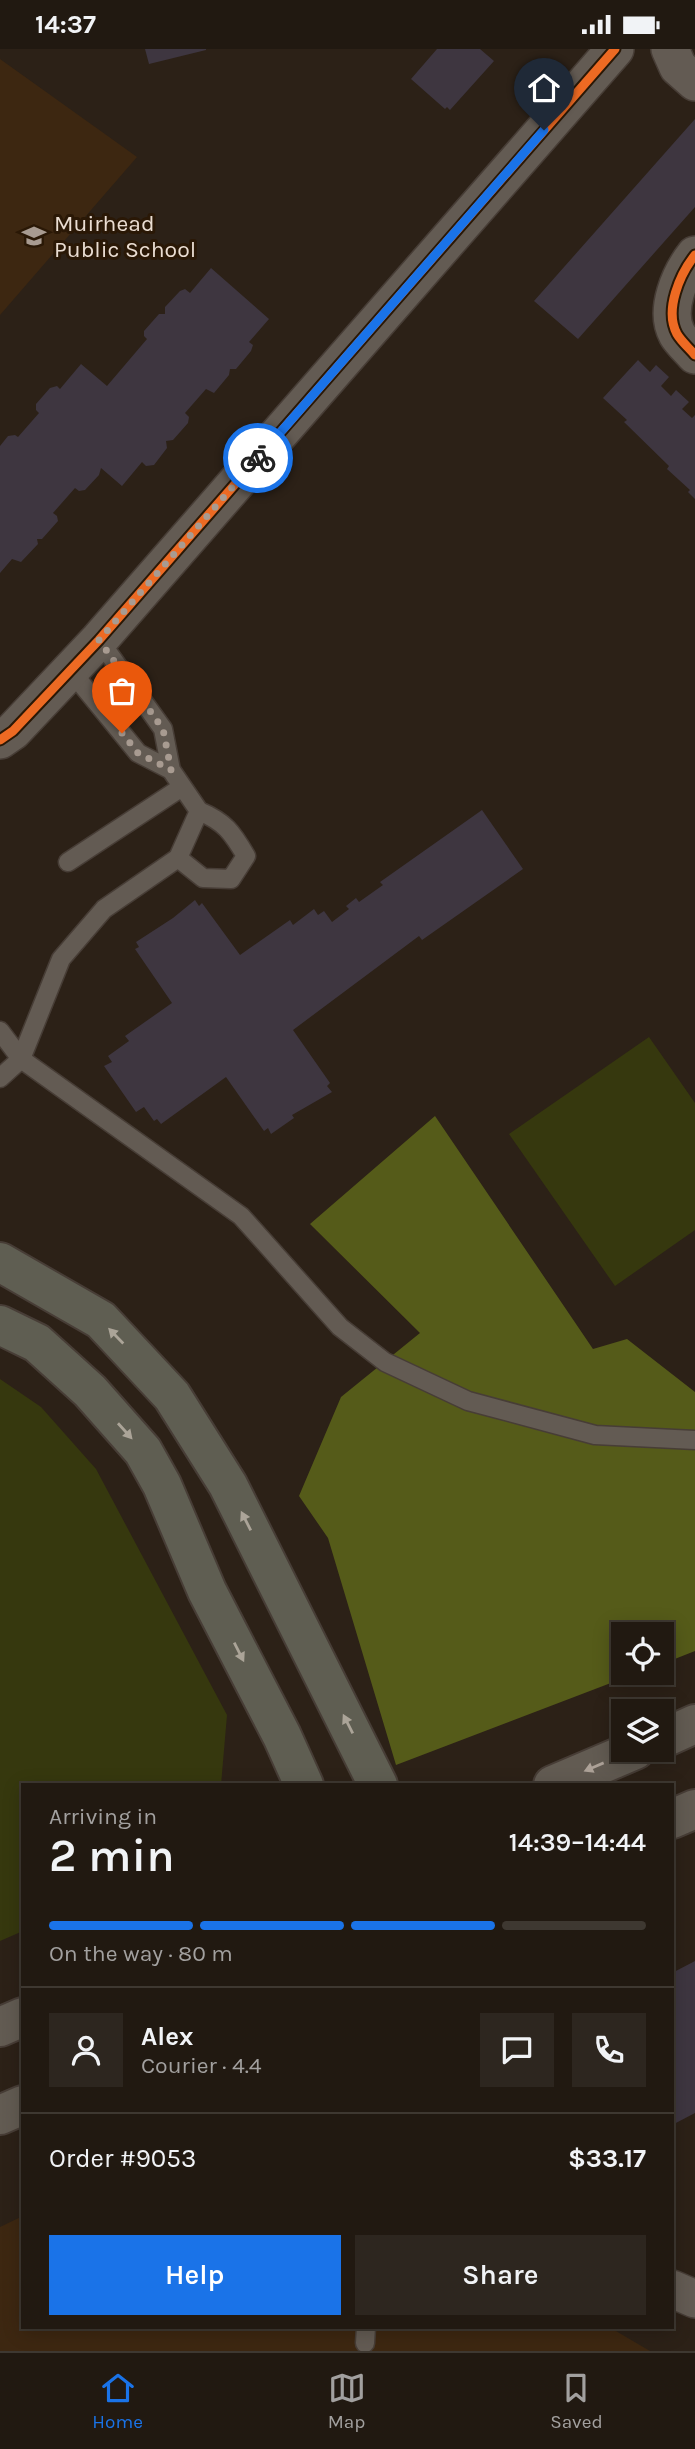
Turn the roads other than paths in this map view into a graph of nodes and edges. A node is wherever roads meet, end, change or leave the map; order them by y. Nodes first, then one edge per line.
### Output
1 (615, 49) edge
2 (670, 49) edge
3 (695, 82) edge
4 (695, 255) edge
5 (695, 355) edge
6 (99, 640) junction
7 (71, 671) junction
8 (0, 740) edge
9 (171, 770) junction
10 (183, 787) junction
11 (199, 811) junction
12 (178, 858) junction
13 (68, 862) dead end
14 (0, 1031) edge
15 (21, 1059) junction
16 (0, 1078) edge
17 (0, 1262) edge
18 (0, 1325) edge
19 (695, 1440) edge
20 (695, 1724) edge
21 (674, 1734) edge
22 (611, 1760) edge
23 (303, 1783) edge
24 (377, 1783) edge
25 (558, 1783) edge
26 (695, 1809) edge
27 (674, 1818) edge
28 (21, 2019) edge
29 (0, 2027) edge
30 (21, 2106) edge
31 (0, 2115) edge
32 (674, 2290) edge
33 (695, 2299) edge

1 - 6 street
2 - 3 street
4 - 5 street
6 - 7 street
6 - 9 lane
7 - 8 street
7 - 9 lane
9 - 10 lane
10 - 11 lane
10 - 13 lane
11 - 12 lane
11 - 12 lane
12 - 15 lane
14 - 15 lane
15 - 16 lane
15 - 19 lane
24 -> 17 highway
18 -> 23 highway
20 - 21 main road
22 -> 25 main road
26 - 27 main road
28 - 29 main road
30 - 31 main road
32 - 33 street

